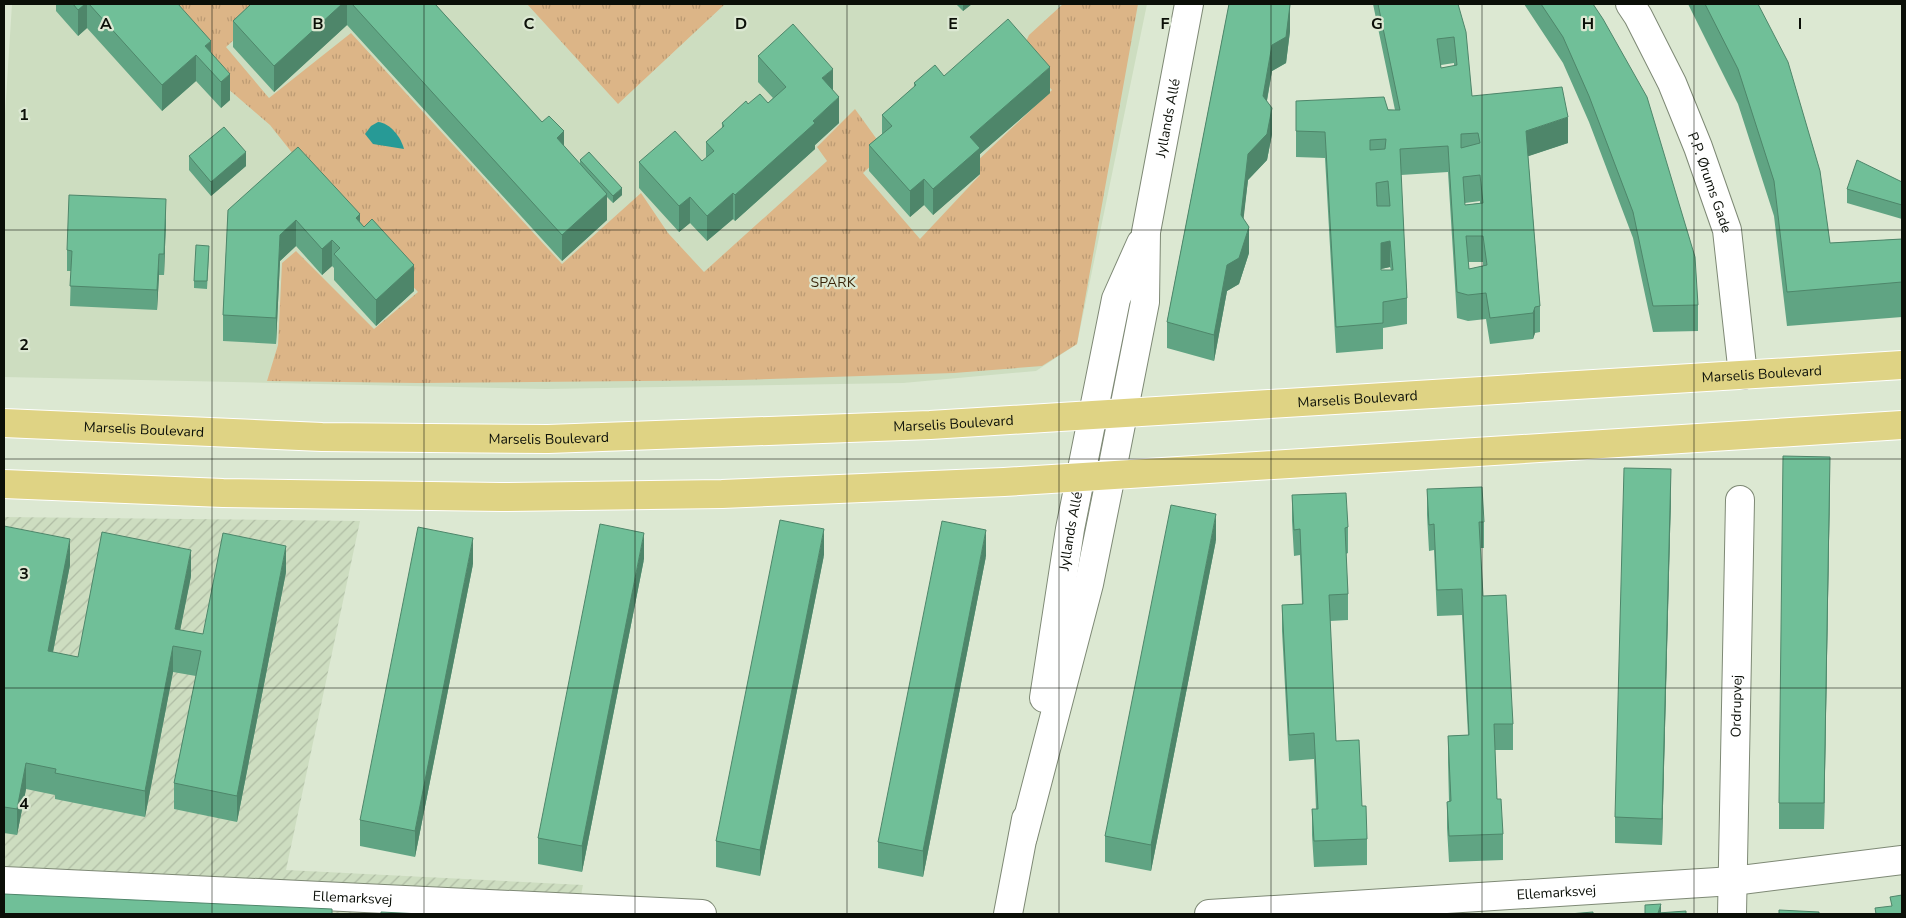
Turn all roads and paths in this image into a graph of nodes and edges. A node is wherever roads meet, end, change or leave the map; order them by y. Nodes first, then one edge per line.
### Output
1 (1189, 4) edge
2 (1630, 4) edge
3 (1146, 232) junction
4 (1902, 365) edge
5 (1743, 374) junction
6 (1123, 413) junction
7 (1093, 415) junction
8 (4, 423) edge
9 (1902, 425) edge
10 (1111, 475) junction
11 (1080, 477) junction
12 (4, 484) edge
13 (1740, 500) dead end
14 (1023, 837) junction
15 (1902, 860) edge
16 (4, 881) edge
17 (1733, 881) junction
18 (590, 912) edge
19 (702, 914) edge
20 (1008, 914) edge
21 (1209, 914) edge
22 (1732, 914) edge

1 - 3 street, Jyllands Allé
2 - 5 street, P.P. Ørums Gade
3 - 6 street, Jyllands Allé
3 - 7 street, Jyllands Allé
4 - 5 main road, Marselis Boulevard
5 - 6 main road, Marselis Boulevard
6 - 7 main road, Marselis Boulevard
6 - 10 street, Jyllands Allé
7 - 8 main road, Marselis Boulevard
7 - 11 street, Jyllands Allé
9 - 10 main road
10 - 11 main road
10 - 14 street, Jyllands Allé
11 - 12 main road
11 - 14 street, Jyllands Allé
13 - 17 street, Ordrupvej
14 - 20 street, Jyllands Allé
15 - 17 street, Ellemarksvej
16 - 18 street, Ellemarksvej
17 - 21 street, Ellemarksvej
17 - 22 street, Ordrupvej
18 - 19 street, Ellemarksvej

